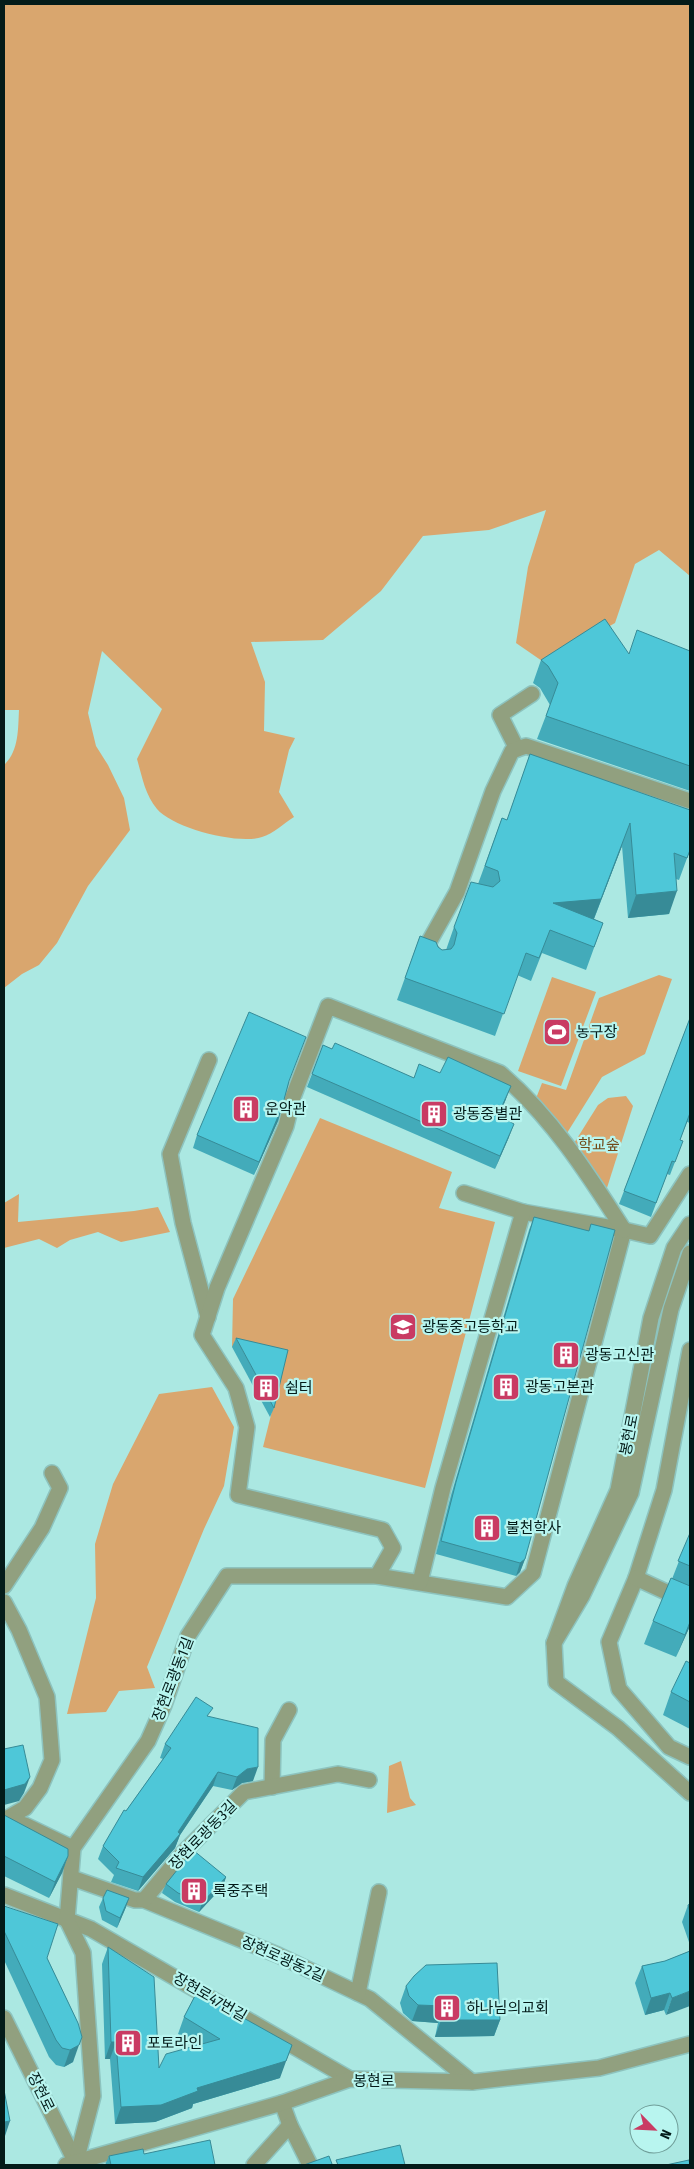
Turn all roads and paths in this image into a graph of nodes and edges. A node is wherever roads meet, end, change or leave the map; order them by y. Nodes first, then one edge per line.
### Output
1 (532, 694) dead end
2 (517, 749) junction
3 (690, 801) edge
4 (457, 892) junction
5 (474, 897) edge
6 (441, 959) edge
7 (209, 1060) dead end
8 (690, 1174) edge
9 (464, 1193) dead end
10 (523, 1212) junction
11 (690, 1224) edge
12 (624, 1230) junction
13 (690, 1253) edge
14 (208, 1317) junction
15 (690, 1350) edge
16 (52, 1472) dead end
17 (377, 1576) junction
18 (636, 1578) junction
19 (420, 1582) junction
20 (4, 1586) edge
21 (4, 1602) edge
22 (690, 1603) edge
23 (554, 1643) junction
24 (289, 1710) dead end
25 (690, 1757) edge
26 (369, 1780) dead end
27 (272, 1787) junction
28 (690, 1793) edge
29 (5, 1819) edge
30 (73, 1848) junction
31 (72, 1878) junction
32 (379, 1892) dead end
33 (4, 1895) edge
34 (144, 1900) junction
35 (67, 1920) junction
36 (358, 1993) junction
37 (4, 2018) edge
38 (690, 2044) edge
39 (350, 2079) junction
40 (472, 2082) junction
41 (282, 2103) junction
42 (290, 2125) junction
43 (73, 2164) edge
44 (254, 2165) edge
45 (310, 2165) edge

1 - 2 street
2 - 3 street
2 - 4 street
4 - 5 street
4 - 6 street
7 - 14 street
8 - 12 street
9 - 10 street
10 - 12 street
10 - 19 street
11 - 23 street, 봉현로
12 - 14 street
12 - 19 street
13 - 23 street, 봉현로
14 - 17 street
15 - 18 street
16 - 20 street
17 - 19 street
17 - 30 street, 장현로광동1길
18 - 22 street
18 - 25 street
21 - 29 street
23 - 28 street, 봉현로
24 - 27 street
26 - 27 street, 장현로광동3길
27 - 34 street, 장현로광동3길
29 - 30 street
30 - 31 street
31 - 34 street, 장현로광동2길
31 - 35 street
32 - 36 street
33 - 35 street, 장현로47번길
34 - 36 street, 장현로광동2길
35 - 39 street, 장현로47번길
35 - 43 street
36 - 40 street, 장현로광동2길
37 - 43 street, 장현로
38 - 40 street, 봉현로
39 - 40 street, 봉현로
39 - 41 street, 봉현로
41 - 42 street
41 - 43 street, 봉현로
42 - 44 street
42 - 45 street

